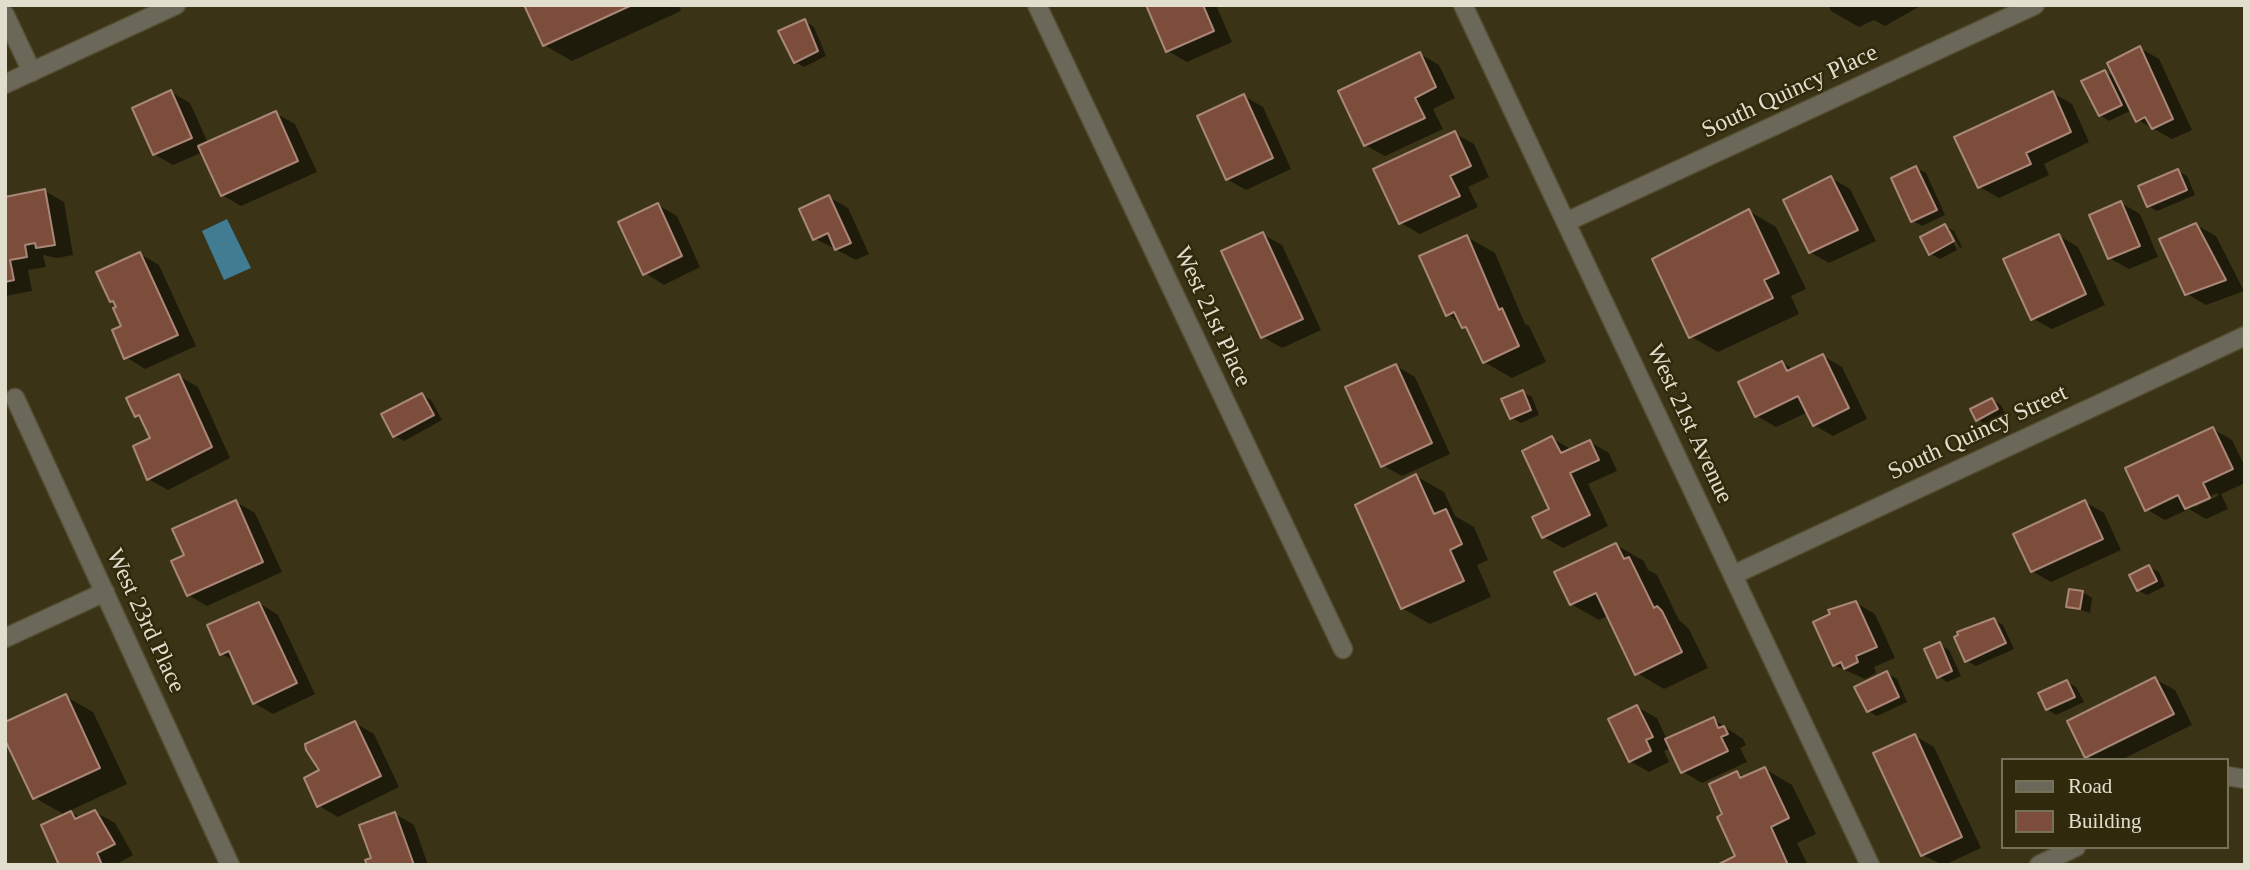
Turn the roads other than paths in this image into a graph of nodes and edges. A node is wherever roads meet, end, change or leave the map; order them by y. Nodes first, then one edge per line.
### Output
1 (176, 5) edge
2 (1037, 5) edge
3 (1463, 5) edge
4 (2035, 5) edge
5 (5, 15) edge
6 (32, 72) junction
7 (5, 84) edge
8 (1566, 222) junction
9 (2245, 336) edge
10 (15, 398) dead end
11 (1733, 575) junction
12 (105, 592) junction
13 (5, 638) edge
14 (1343, 649) dead end
15 (2072, 849) edge
16 (230, 865) edge
17 (1870, 865) edge
18 (2039, 865) edge

1 - 6 street
2 - 14 street, West 21st Place
3 - 8 street, West 21st Avenue
4 - 8 street, South Quincy Place
5 - 6 street
6 - 7 street
8 - 11 street, West 21st Avenue
9 - 11 street, South Quincy Street
10 - 12 street, West 23rd Place
11 - 17 street, West 21st Avenue
12 - 13 street
12 - 16 street, West 23rd Place
15 - 18 street

